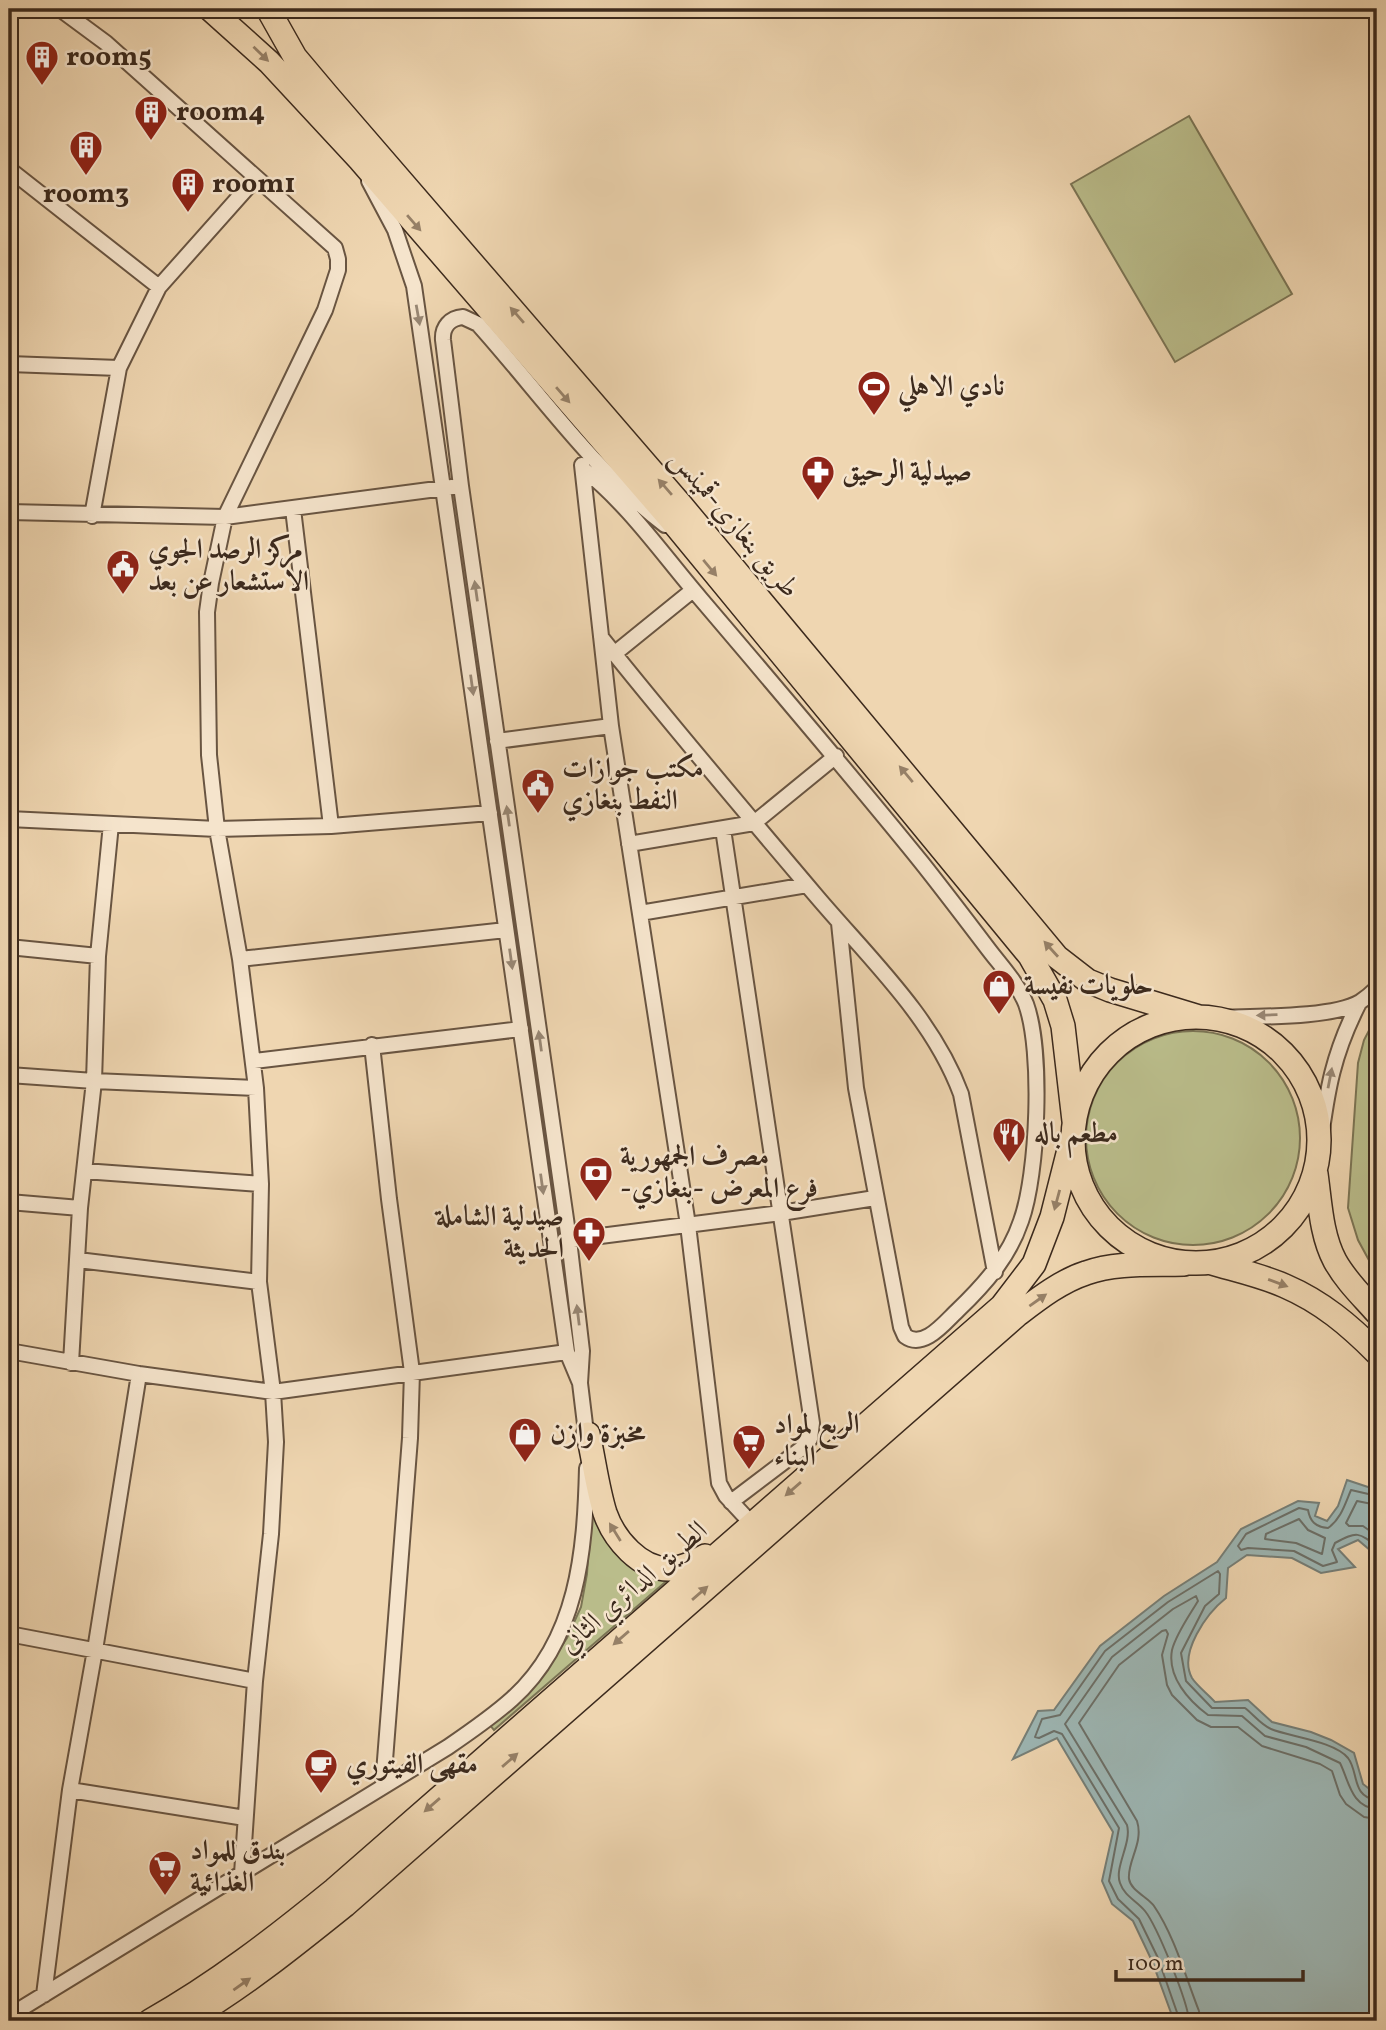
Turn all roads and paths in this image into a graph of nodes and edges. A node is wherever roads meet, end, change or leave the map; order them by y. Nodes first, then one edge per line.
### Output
1 (60, 9) edge
2 (210, 9) edge
3 (268, 9) edge
4 (360, 160) junction
5 (9, 169) edge
6 (256, 178) junction
7 (159, 287) junction
8 (9, 364) edge
9 (119, 368) junction
10 (576, 440) junction
11 (583, 469) junction
12 (461, 486) junction
13 (443, 488) junction
14 (293, 509) junction
15 (9, 512) edge
16 (92, 516) junction
17 (225, 517) junction
18 (689, 542) junction
19 (693, 590) junction
20 (601, 637) junction
21 (614, 654) junction
22 (611, 726) junction
23 (497, 741) junction
24 (836, 756) junction
25 (490, 813) junction
26 (9, 819) edge
27 (754, 823) junction
28 (111, 824) junction
29 (331, 826) junction
30 (217, 828) junction
31 (723, 829) junction
32 (629, 844) junction
33 (807, 886) junction
34 (734, 896) junction
35 (640, 913) junction
36 (839, 923) junction
37 (506, 930) junction
38 (9, 947) edge
39 (98, 956) junction
40 (240, 959) junction
41 (1377, 988) edge
42 (1359, 1003) junction
43 (1206, 1017) junction
44 (521, 1029) junction
45 (372, 1045) junction
46 (254, 1061) junction
47 (544, 1066) junction
48 (526, 1067) junction
49 (9, 1074) edge
50 (94, 1081) junction
51 (257, 1088) junction
52 (549, 1100) junction
53 (530, 1101) junction
54 (1074, 1127) junction
55 (1320, 1145) junction
56 (83, 1171) junction
57 (1315, 1174) junction
58 (261, 1184) junction
59 (875, 1198) junction
60 (9, 1202) edge
61 (80, 1208) junction
62 (781, 1213) junction
63 (688, 1225) junction
64 (569, 1240) junction
65 (78, 1260) junction
66 (1212, 1263) junction
67 (1184, 1264) junction
68 (995, 1272) junction
69 (259, 1282) junction
70 (1377, 1313) edge
71 (9, 1351) edge
72 (567, 1352) junction
73 (1377, 1353) edge
74 (71, 1363) junction
75 (412, 1372) junction
76 (139, 1374) junction
77 (580, 1383) junction
78 (273, 1392) junction
79 (587, 1434) junction
80 (731, 1502) junction
81 (744, 1531) junction
82 (9, 1634) edge
83 (95, 1650) junction
84 (255, 1681) junction
85 (558, 1706) junction
86 (383, 1786) junction
87 (70, 1790) junction
88 (245, 1818) junction
89 (242, 1874) junction
90 (44, 1995) junction
91 (9, 2016) edge
92 (150, 2021) edge
93 (185, 2021) edge

1 - 6 street
2 -> 4 main road
43 -> 3 main road, طريق بنغازي-قمينس
4 -> 13 street
4 -> 18 main road
5 - 7 street
6 - 7 street
6 - 17 street
7 - 9 street
8 - 9 street
9 - 16 street
10 - 11 street
10 - 12 street
10 - 18 street
11 - 19 street
11 - 20 street
12 - 13 street
23 -> 12 street
13 - 14 street
13 -> 25 street
14 - 17 street
14 - 29 street
15 - 16 street
16 - 17 street
17 - 30 street
18 -> 54 main road
19 - 21 street
19 - 24 street
20 - 21 street
20 - 22 street
21 - 27 street
22 - 23 street
22 - 32 street
47 -> 23 street
24 - 27 street
24 - 68 street
25 - 29 street
25 - 37 street
26 - 28 street
27 - 31 street
27 - 33 street
28 - 30 street
28 - 39 street
29 - 30 street
30 - 40 street
31 - 32 street
31 - 34 street
32 - 35 street
33 - 34 street
33 - 36 street
34 - 35 street
34 - 62 street
35 - 63 street
36 - 59 street
36 - 68 street
37 - 40 street
37 -> 44 street
38 - 39 street
39 - 50 street
40 - 46 street
41 - 42 street
42 -> 43 street
55 -> 42 street
43 - 54 main road
43 - 55 main road
44 - 45 street
44 - 48 street
45 - 46 street
45 - 75 street
46 - 51 street
47 - 48 street
47 - 52 street
48 - 53 street
49 - 50 street
50 - 51 street
50 - 56 street
51 - 58 street
52 - 53 street
52 - 64 street
53 -> 72 street
54 - 67 main road
54 -> 81 main road, الطريق الدائري الثاني
55 - 57 main road
56 - 58 street
56 - 61 street
57 - 66 main road
57 - 70 main road
58 - 69 street
59 - 62 street
59 - 68 street
60 - 61 street
61 - 65 street
62 - 63 street
62 - 80 street
63 - 64 street
63 - 80 street
77 -> 64 street
65 - 69 street
65 - 74 street
66 - 67 main road
66 -> 73 main road
85 -> 67 main road, الطريق الدائري الثاني
69 - 78 street
71 - 74 street
72 - 75 street
72 - 77 street
74 - 76 street
75 - 78 street
75 - 86 street
76 - 78 street
76 - 83 street
77 - 79 street
78 - 84 street
81 -> 79 main road
79 - 86 street
80 - 81 street
81 -> 85 main road, الطريق الدائري الثاني
82 - 83 street
83 - 84 street
83 - 87 street
84 - 88 street
85 -> 92 main road, الطريق الدائري الثاني
93 -> 85 main road, الطريق الدائري الثاني
86 - 89 street
87 - 88 street
87 - 90 street
88 - 89 street
89 - 90 street
90 - 91 street

